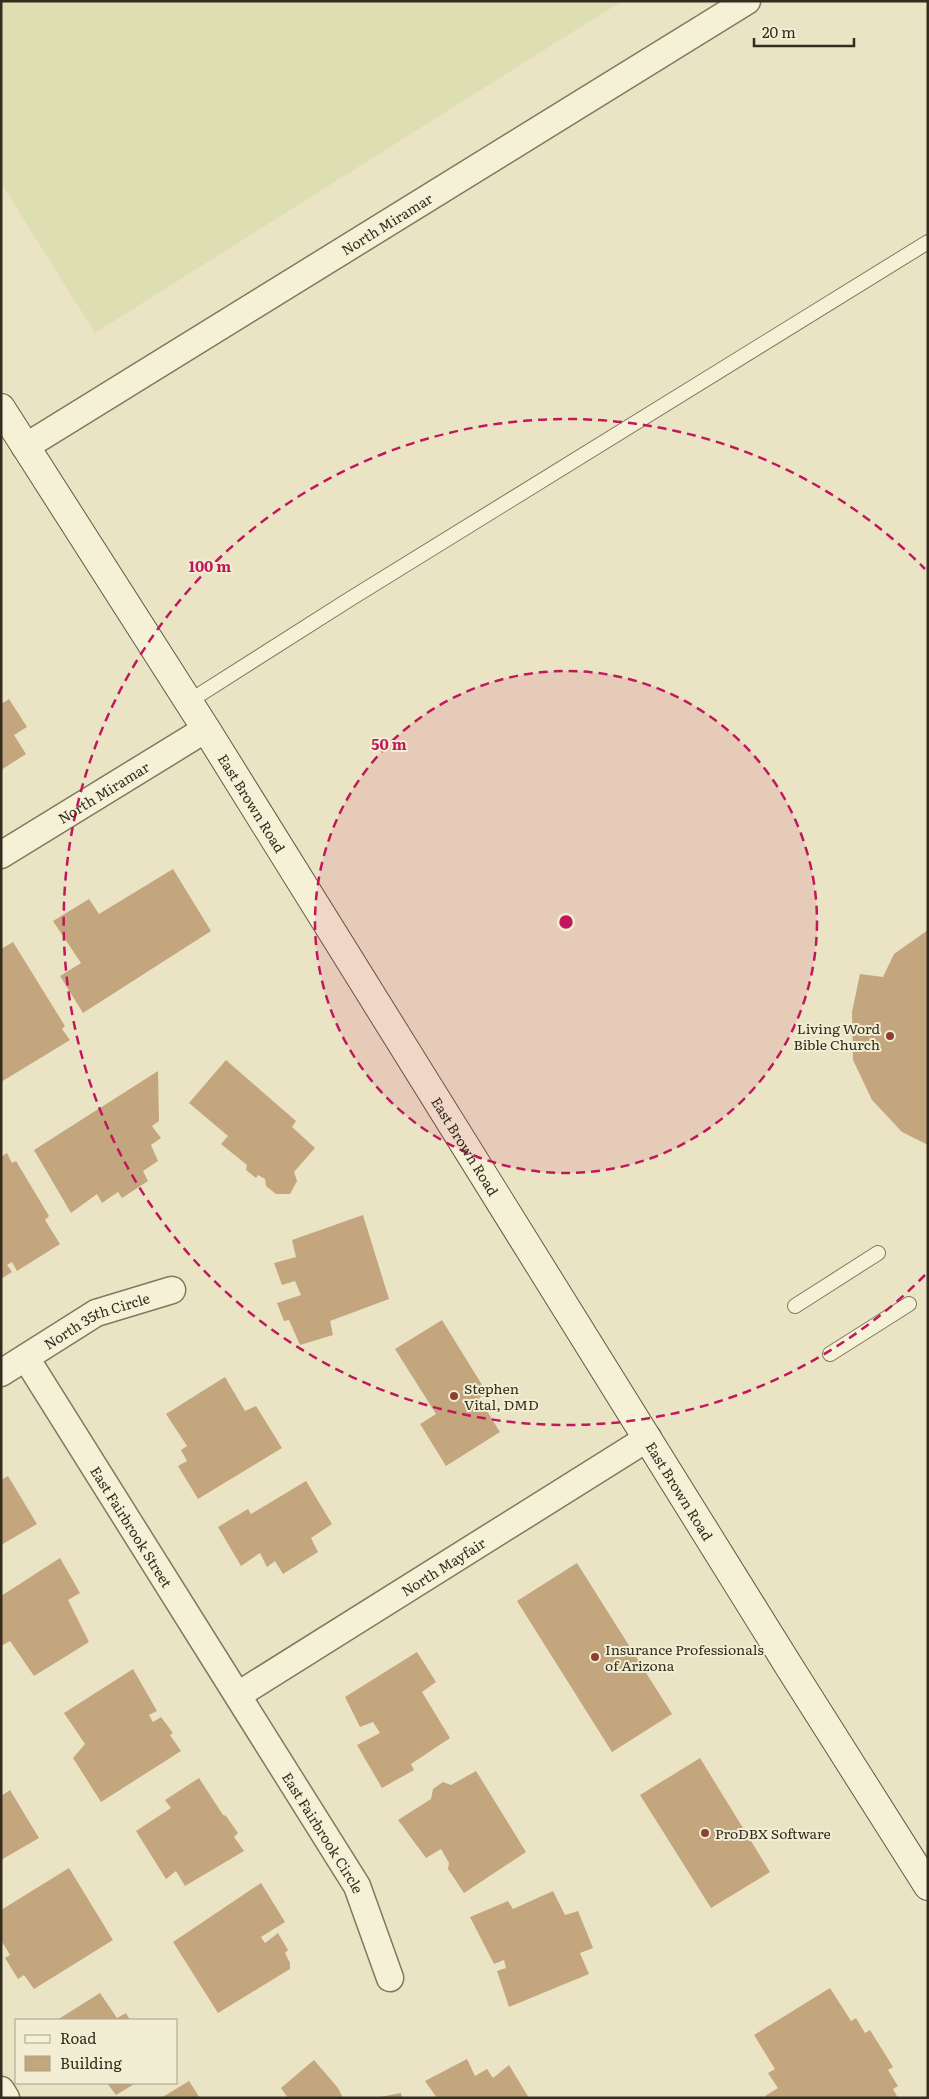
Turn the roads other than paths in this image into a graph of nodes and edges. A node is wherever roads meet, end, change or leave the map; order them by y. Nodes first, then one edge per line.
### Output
1 (747, 1) edge
2 (928, 242) edge
3 (1, 408) edge
4 (25, 447) junction
5 (188, 702) junction
6 (206, 729) junction
7 (1, 855) edge
8 (878, 1253) dead end
9 (172, 1290) dead end
10 (909, 1304) dead end
11 (795, 1306) dead end
12 (830, 1354) dead end
13 (26, 1358) junction
14 (1, 1373) edge
15 (648, 1438) junction
16 (238, 1695) junction
17 (928, 1886) edge
18 (390, 1978) dead end
19 (1, 2090) edge
20 (6, 2098) edge

1 - 4 street, North Miramar
2 - 5 lane
3 - 4 main road, East Brown Road
4 - 5 main road, East Brown Road
5 - 6 main road, East Brown Road
6 - 7 street, North Miramar
6 - 15 main road, East Brown Road
8 - 11 lane
9 - 13 street, North 35th Circle
10 - 12 lane
13 - 14 street, North 35th Circle
13 - 16 street, East Fairbrook Street
15 - 16 street, North Mayfair
15 - 17 main road, East Brown Road
16 - 18 street, East Fairbrook Circle
19 - 20 street

